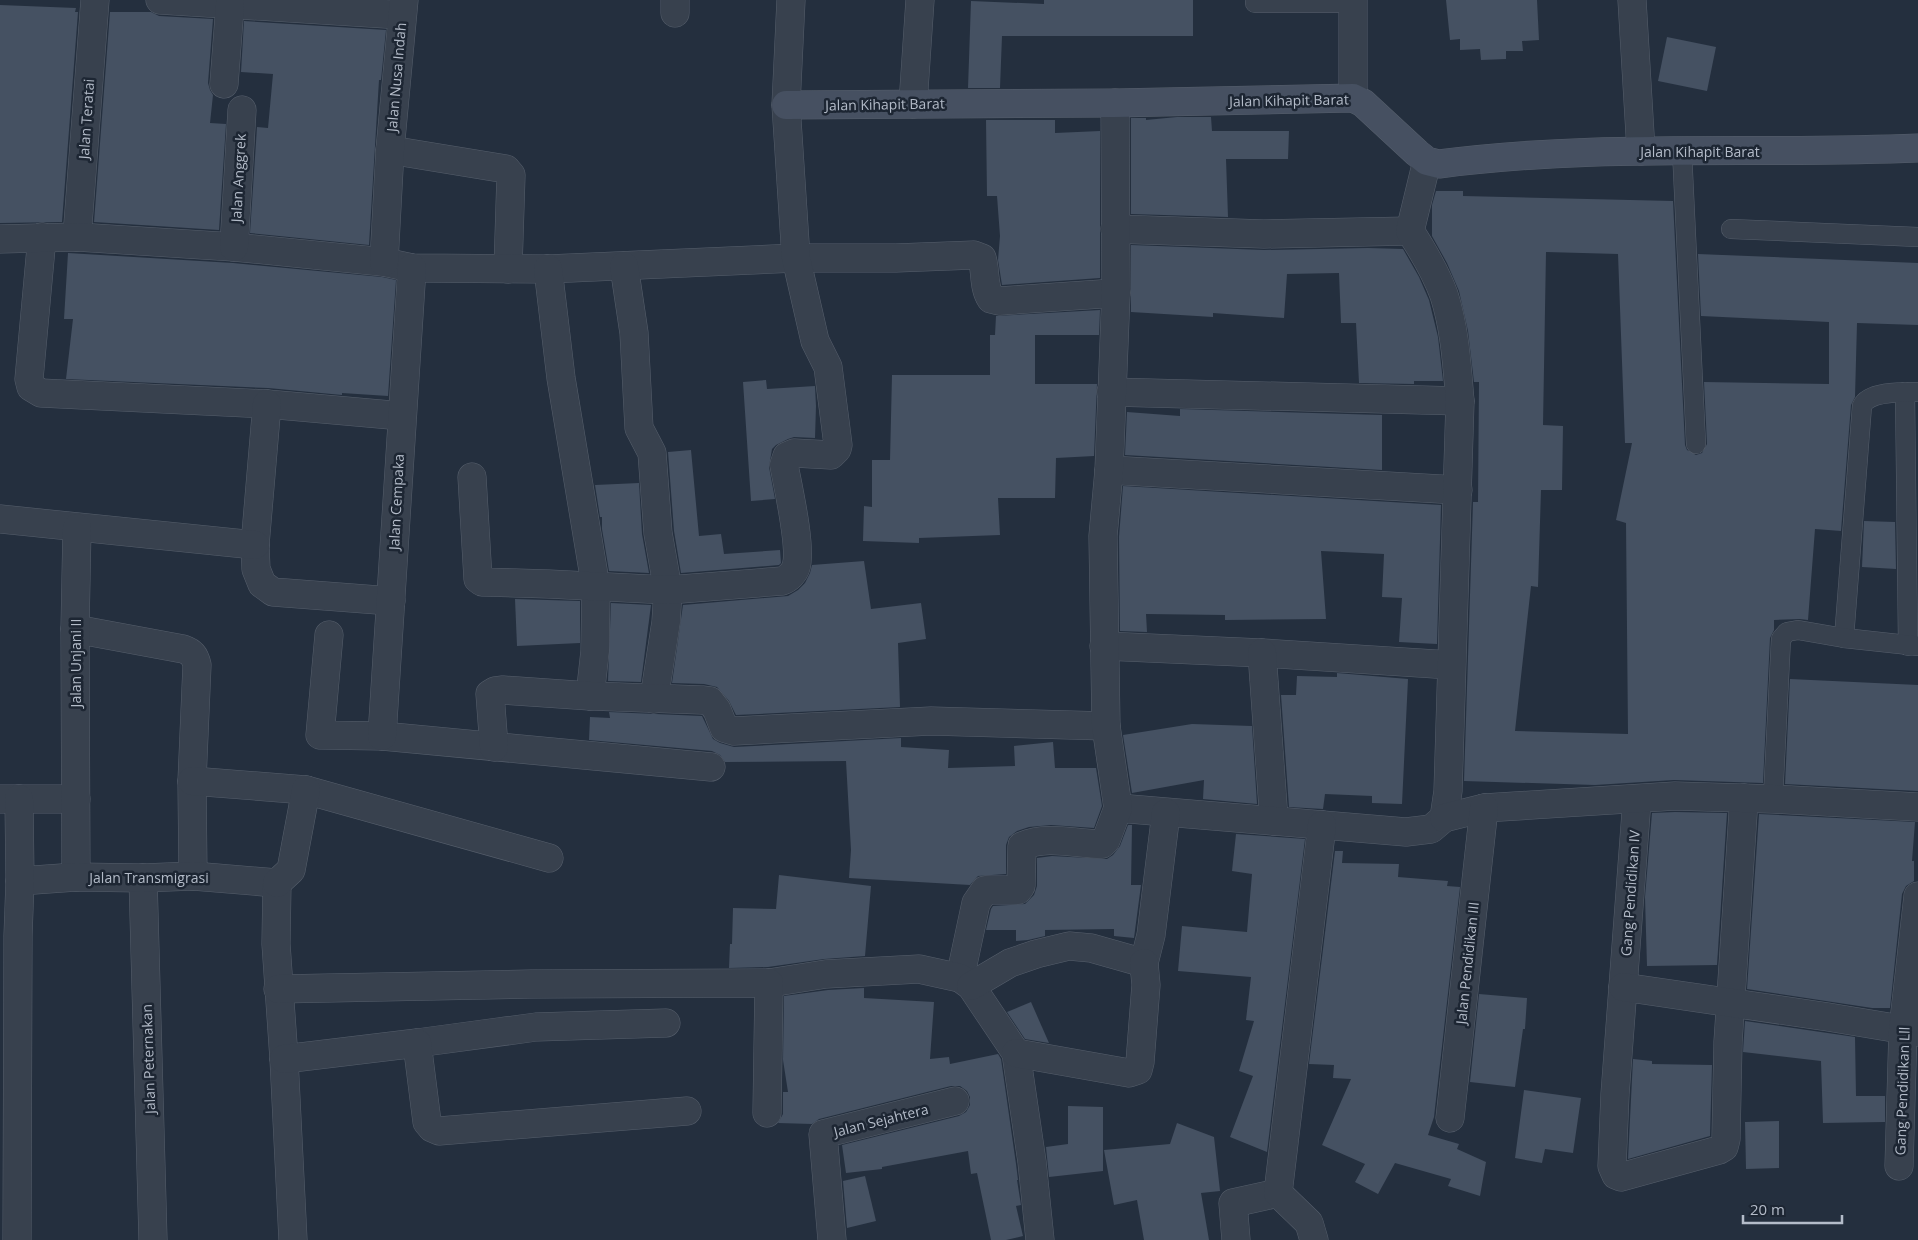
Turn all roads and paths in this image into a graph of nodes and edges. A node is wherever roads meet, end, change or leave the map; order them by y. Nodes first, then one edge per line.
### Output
1 (95, 0) edge
2 (160, 0) edge
3 (791, 0) edge
4 (920, 0) edge
5 (1632, 0) edge
6 (1353, 2) edge
7 (1255, 4) dead end
8 (230, 5) junction
9 (403, 7) edge
10 (224, 84) dead end
11 (1353, 98) junction
12 (1115, 103) junction
13 (913, 104) junction
14 (786, 105) junction
15 (242, 110) dead end
16 (1918, 148) edge
17 (390, 150) junction
18 (1641, 151) junction
19 (1682, 151) junction
20 (1427, 161) junction
21 (1116, 229) junction
22 (1730, 230) dead end
23 (1410, 231) junction
24 (42, 237) junction
25 (77, 237) junction
26 (1918, 237) edge
27 (0, 239) edge
28 (234, 247) junction
29 (796, 258) junction
30 (384, 262) junction
31 (624, 266) junction
32 (412, 268) junction
33 (508, 269) junction
34 (548, 269) junction
35 (1116, 293) junction
36 (1111, 392) junction
37 (1912, 392) edge
38 (1460, 401) junction
39 (267, 404) junction
40 (402, 416) junction
41 (1696, 444) dead end
42 (1109, 470) junction
43 (472, 477) dead end
44 (1458, 490) junction
45 (0, 519) edge
46 (77, 528) junction
47 (255, 545) junction
48 (596, 588) junction
49 (668, 590) junction
50 (390, 601) junction
51 (75, 629) junction
52 (330, 635) dead end
53 (1844, 638) junction
54 (1104, 646) junction
55 (1913, 646) edge
56 (1262, 653) junction
57 (1451, 665) junction
58 (590, 696) junction
59 (654, 699) junction
60 (1106, 726) junction
61 (382, 736) junction
62 (494, 746) junction
63 (711, 767) dead end
64 (192, 780) junction
65 (306, 790) junction
66 (1744, 798) junction
67 (9, 799) edge
68 (76, 799) junction
69 (1637, 799) junction
70 (1773, 799) junction
71 (1918, 807) edge
72 (1118, 808) junction
73 (1484, 808) junction
74 (1166, 813) junction
75 (1444, 818) junction
76 (1274, 821) junction
77 (1322, 825) junction
78 (549, 858) dead end
79 (193, 876) junction
80 (76, 877) junction
81 (143, 878) junction
82 (20, 880) junction
83 (277, 883) junction
84 (1918, 896) edge
85 (9, 936) edge
86 (1144, 963) junction
87 (769, 982) junction
88 (966, 982) junction
89 (531, 984) junction
90 (1623, 988) junction
91 (278, 989) junction
92 (1731, 1003) junction
93 (666, 1023) dead end
94 (536, 1027) junction
95 (1910, 1031) edge
96 (417, 1044) junction
97 (1016, 1053) junction
98 (284, 1058) junction
99 (955, 1101) dead end
100 (687, 1111) dead end
101 (766, 1113) dead end
102 (1450, 1118) dead end
103 (1899, 1166) dead end
104 (1278, 1193) junction
105 (17, 1240) edge
106 (153, 1240) edge
107 (293, 1240) edge
108 (832, 1240) edge
109 (1040, 1240) edge
110 (1236, 1240) edge
111 (1314, 1240) edge

1 - 25 street, Jalan Teratai
2 - 8 street, Jalan Nusa Indah
3 - 14 street
4 - 13 street
5 - 18 street
6 - 7 lane
6 - 11 street
8 - 9 street, Jalan Nusa Indah
8 - 10 street
9 - 17 street, Jalan Nusa Indah
11 - 12 street, Jalan Kihapit Barat
11 - 20 street, Jalan Kihapit Barat
12 - 13 street, Jalan Kihapit Barat
12 - 21 street
13 - 14 street, Jalan Kihapit Barat
14 - 29 street
15 - 28 street, Jalan Anggrek
16 - 19 street, Jalan Kihapit Barat
17 - 30 street, Jalan Nusa Indah
17 - 33 street
18 - 19 street, Jalan Kihapit Barat
18 - 20 street, Jalan Kihapit Barat
19 - 41 lane
20 - 23 street
21 - 23 street
21 - 35 street
22 - 26 lane
23 - 38 street
24 - 25 street
24 - 27 street
24 - 39 street
25 - 28 street
28 - 30 street
29 - 31 street
29 - 35 street
29 - 49 street
30 - 32 street
31 - 34 street
31 - 49 street
32 - 33 street
32 - 40 street, Jalan Cempaka
33 - 34 street
34 - 48 street
35 - 36 street
36 - 38 street
36 - 42 street
37 - 53 lane
37 - 55 lane
38 - 44 street
39 - 40 street
39 - 47 street
40 - 50 street, Jalan Cempaka
42 - 44 street
42 - 54 street
43 - 48 street
44 - 57 street
45 - 46 street
46 - 47 street
46 - 51 street, Jalan Unjani II
47 - 50 street
48 - 49 street
48 - 58 street
49 - 59 street
50 - 61 street, Jalan Cempaka
51 - 64 street
51 - 68 street, Jalan Unjani II
52 - 61 street
53 - 55 lane
53 - 70 lane
54 - 56 street
54 - 60 street
56 - 57 street
56 - 76 street
57 - 75 street
58 - 59 street
58 - 62 street
59 - 60 street
60 - 72 street
61 - 62 street
62 - 63 street
64 - 65 street
64 - 79 street
65 - 78 street
65 - 83 street
66 - 69 street
66 - 70 street
66 - 92 street
67 - 68 street
67 - 82 street
68 - 80 street, Jalan Unjani II
69 - 73 street
69 - 90 street, Gang Pendidikan IV
70 - 71 street
72 - 74 street
72 - 88 street
73 - 75 street
73 - 102 street, Jalan Pendidikan III
74 - 76 street
74 - 86 street
75 - 77 street
76 - 77 street
77 - 104 street
79 - 81 street, Jalan Transmigrasi
79 - 83 street, Jalan Transmigrasi
80 - 81 street, Jalan Transmigrasi
80 - 82 street, Jalan Transmigrasi
81 - 106 street, Jalan Peternakan
82 - 85 street
83 - 91 street
84 - 95 street, Gang Pendidikan Lll
85 - 105 street
86 - 88 street
86 - 97 street
87 - 88 street
87 - 89 street
87 - 101 street
88 - 97 street
89 - 91 street
89 - 94 street
90 - 92 street
90 - 92 street, Gang Pendidikan IV
91 - 98 street
92 - 95 street
93 - 94 street
94 - 96 street
95 - 103 street, Gang Pendidikan Lll
96 - 98 street
96 - 100 street
97 - 109 street
98 - 107 street
99 - 108 street, Jalan Sejahtera
104 - 110 street
104 - 111 street

